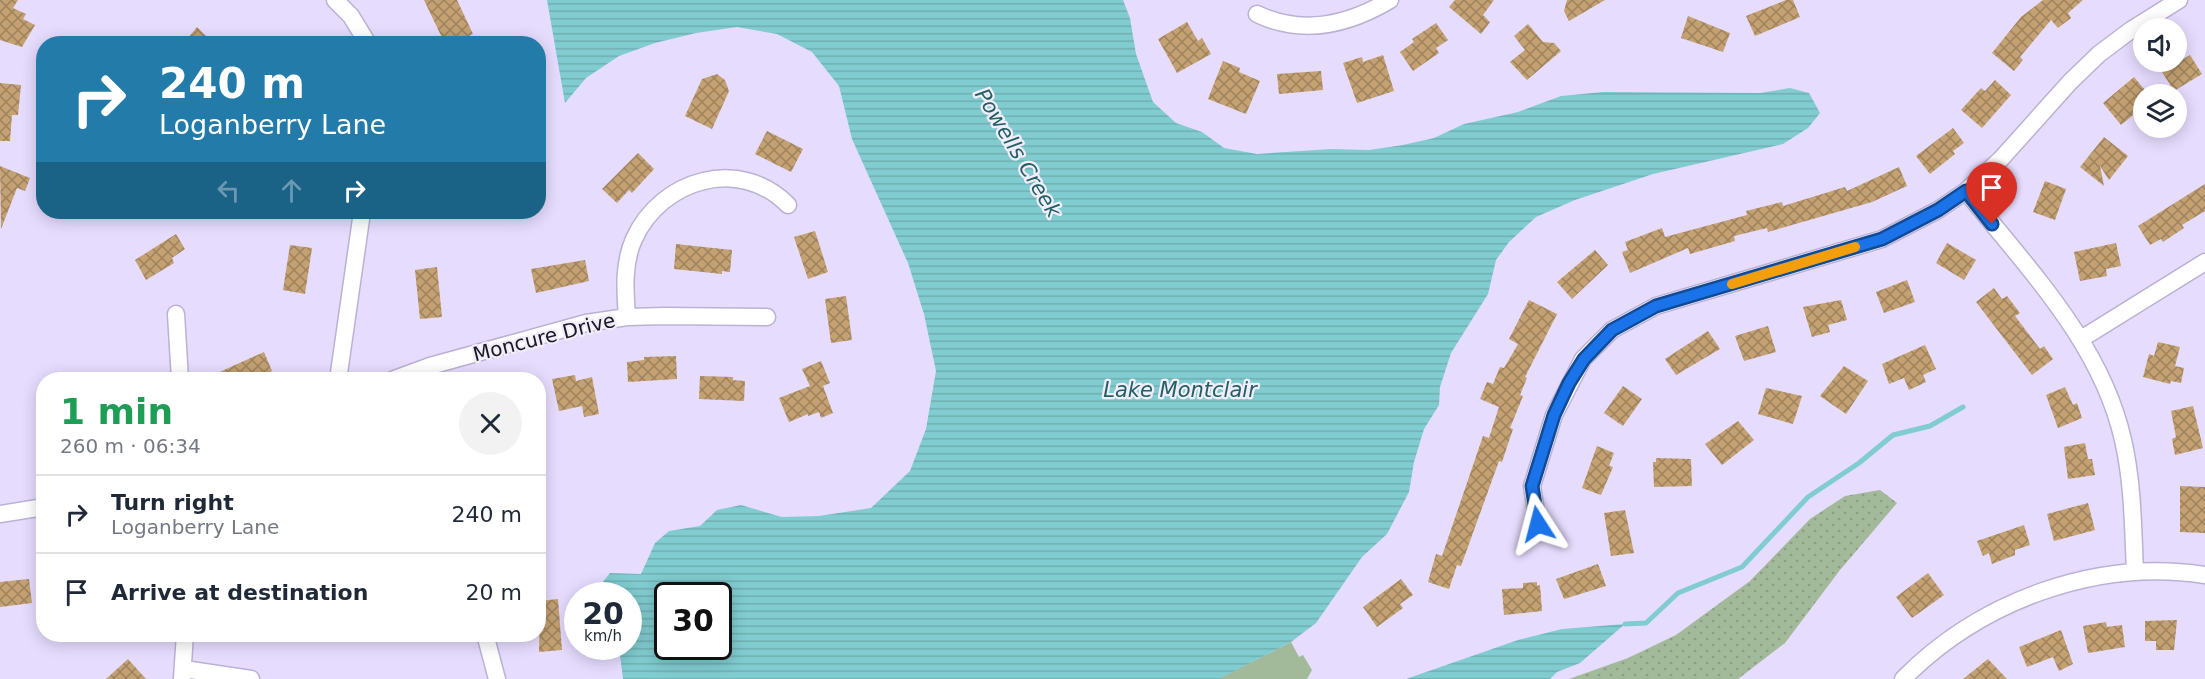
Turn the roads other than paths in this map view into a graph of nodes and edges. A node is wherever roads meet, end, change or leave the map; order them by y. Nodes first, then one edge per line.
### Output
1 (335, 0) edge
2 (1390, 0) edge
3 (2179, 0) edge
4 (1257, 14) dead end
5 (363, 36) edge
6 (1966, 191) junction
7 (788, 205) dead end
8 (361, 219) edge
9 (2205, 262) edge
10 (176, 314) dead end
11 (627, 317) junction
12 (767, 317) dead end
13 (2081, 339) junction
14 (180, 372) edge
15 (339, 372) edge
16 (414, 372) edge
17 (36, 508) edge
18 (0, 514) edge
19 (1538, 524) dead end
20 (2136, 572) junction
21 (2205, 575) edge
22 (185, 642) edge
23 (487, 642) edge
24 (183, 674) edge
25 (251, 679) edge
26 (497, 679) edge
27 (1903, 679) edge

1 - 5 street
2 - 4 street
3 - 6 street
6 - 13 street
6 - 19 street
7 - 11 street
8 - 15 street
9 - 13 street
10 - 14 street
11 - 12 street, Moncure Drive
11 - 16 street, Moncure Drive
13 - 20 street
17 - 18 street
20 - 21 street
20 - 27 street
22 - 24 street
23 - 26 street
24 - 25 street

